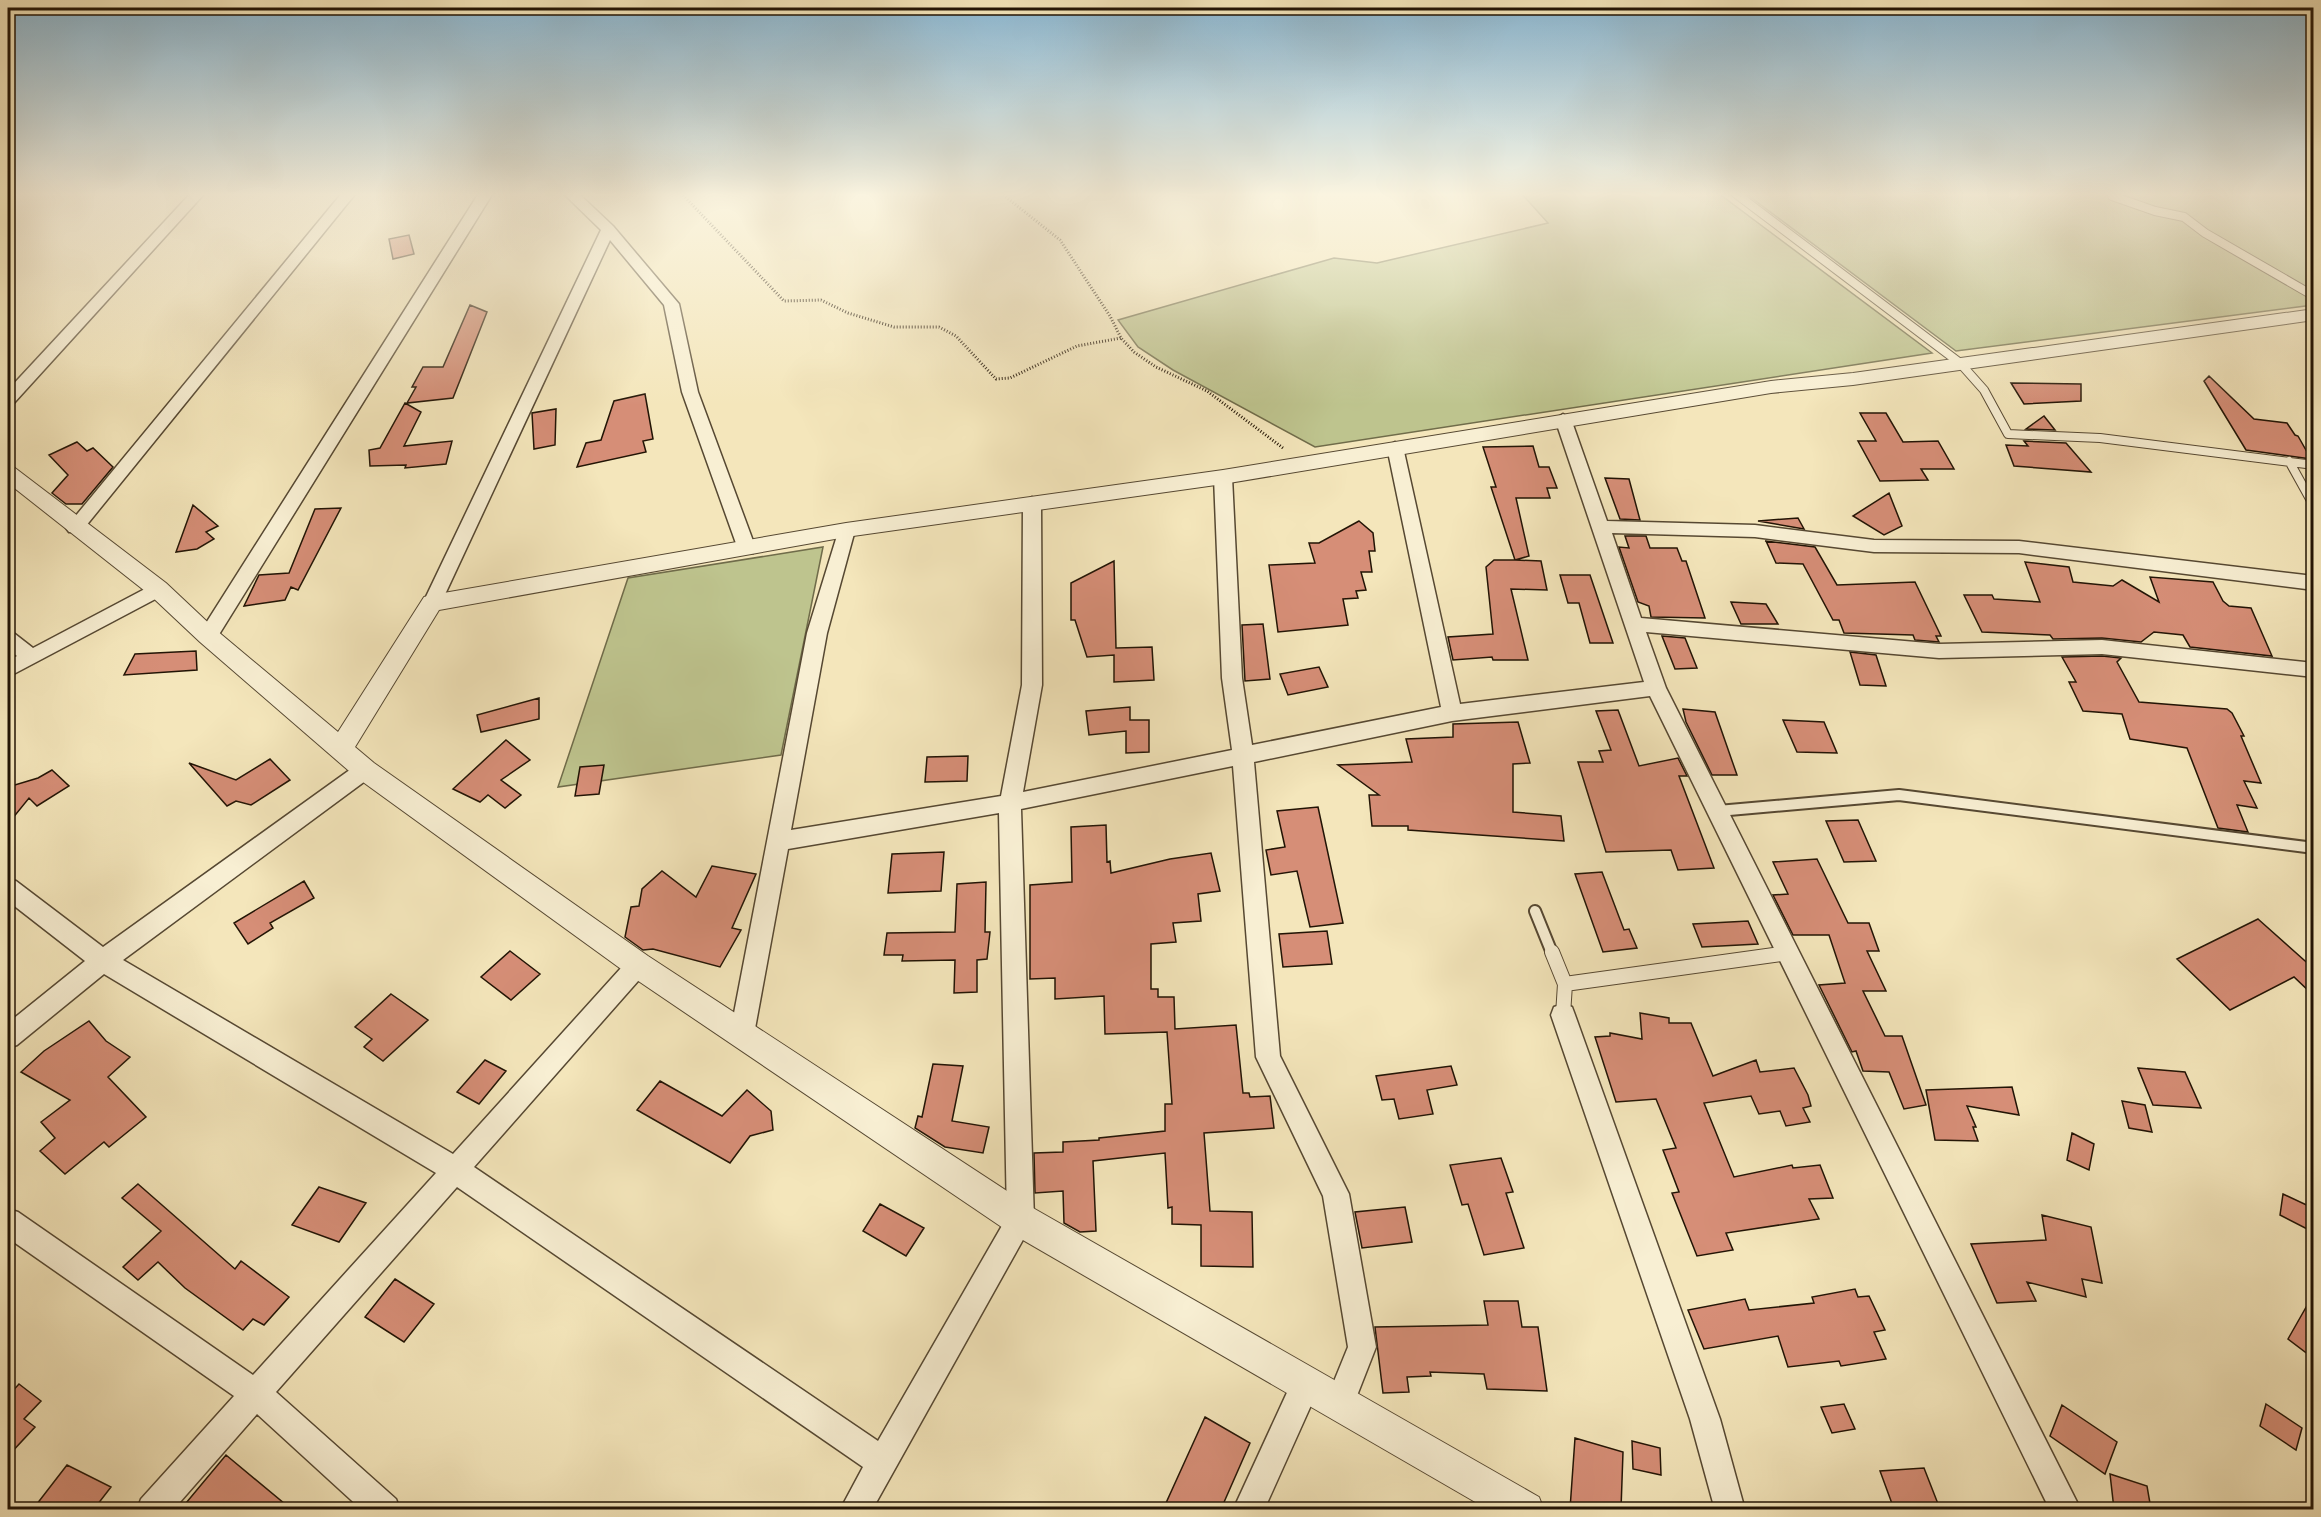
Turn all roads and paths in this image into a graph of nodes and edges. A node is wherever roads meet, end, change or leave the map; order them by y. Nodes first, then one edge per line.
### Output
1 (133, 264) edge
2 (291, 264) edge
3 (442, 264) edge
4 (592, 264) edge
5 (637, 264) edge
6 (749, 264) edge
7 (1076, 264) edge
8 (1829, 264) edge
9 (2258, 264) edge
10 (2313, 296) edge
11 (2313, 314) edge
12 (1121, 338) junction
13 (1960, 363) junction
14 (8, 399) edge
15 (1563, 419) junction
16 (1395, 447) junction
17 (2289, 461) junction
18 (1302, 463) junction
19 (2313, 465) edge
20 (8, 473) edge
21 (1223, 477) junction
22 (1032, 503) junction
23 (2313, 506) edge
24 (1600, 527) junction
25 (75, 528) junction
26 (846, 530) junction
27 (747, 549) junction
28 (2313, 583) edge
29 (158, 589) junction
30 (432, 603) junction
31 (1634, 624) junction
32 (208, 636) junction
33 (8, 639) edge
34 (31, 657) junction
35 (8, 670) edge
36 (2313, 670) edge
37 (1656, 688) junction
38 (1452, 713) junction
39 (341, 748) junction
40 (1243, 755) junction
41 (365, 770) junction
42 (1010, 803) junction
43 (1718, 811) junction
44 (778, 841) junction
45 (2313, 848) edge
46 (8, 888) edge
47 (1535, 911) dead end
48 (1788, 953) junction
49 (103, 961) junction
50 (638, 964) junction
51 (1564, 984) junction
52 (1563, 1015) joint
53 (742, 1034) junction
54 (8, 1037) edge
55 (454, 1168) junction
56 (1021, 1220) junction
57 (8, 1222) edge
58 (1306, 1383) junction
59 (256, 1394) junction
60 (1341, 1401) junction
61 (883, 1463) junction
62 (152, 1509) edge
63 (386, 1509) edge
64 (855, 1509) edge
65 (1248, 1509) edge
66 (1527, 1509) edge
67 (1730, 1509) edge
68 (2066, 1509) edge

1 - 14 street
2 - 25 street
3 - 32 street
4 - 30 street
5 - 27 street
6 - 12 path
7 - 12 path
8 - 13 lane
9 - 10 lane
11 - 13 street
12 - 18 path
13 - 15 street
13 - 17 lane
15 - 16 street
15 - 24 street
16 - 18 street
16 - 38 street
17 - 19 lane
17 - 23 lane
18 - 21 street
20 - 25 street
21 - 22 street
21 - 40 street
22 - 26 street
22 - 42 street
24 - 28 street
24 - 31 street
25 - 29 street
26 - 27 street
26 - 44 street
27 - 30 street
29 - 32 street
29 - 34 street
30 - 39 street
31 - 36 street
31 - 37 street
32 - 39 street
33 - 34 street
34 - 35 street
37 - 38 street
37 - 43 street
38 - 40 street
39 - 41 street
40 - 42 street
40 - 60 street
41 - 49 street
41 - 50 street
42 - 44 street
42 - 56 street
43 - 45 lane
43 - 48 street
44 - 53 street
46 - 49 street
47 - 51 lane
48 - 51 lane
48 - 68 street
49 - 54 street
49 - 55 street
50 - 53 street
50 - 55 street
51 - 52 lane
52 - 67 street
53 - 56 street
55 - 59 street
55 - 61 street
56 - 58 street
56 - 61 street
57 - 59 street
58 - 60 street
58 - 65 street
59 - 62 street
59 - 63 street
60 - 66 street
61 - 64 street

